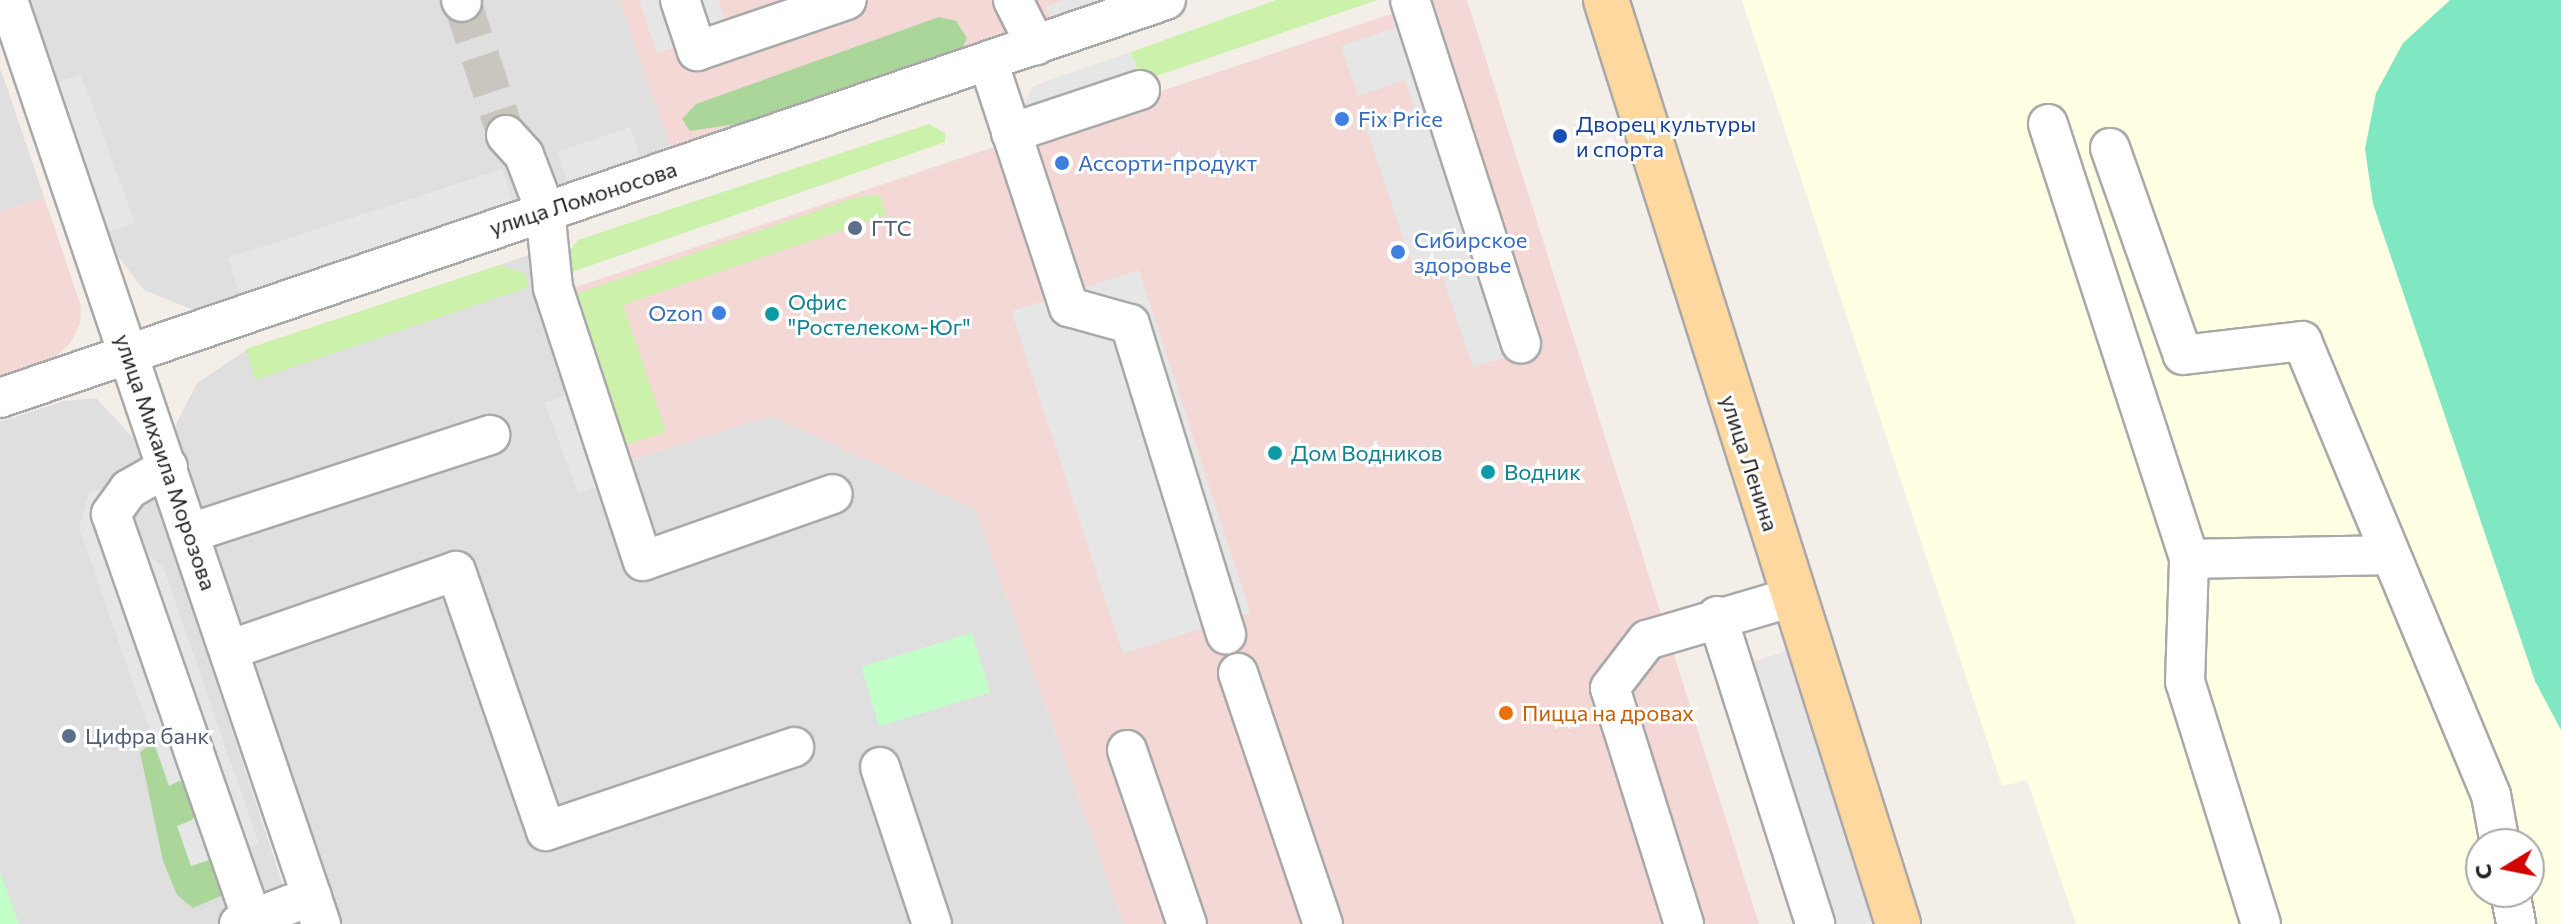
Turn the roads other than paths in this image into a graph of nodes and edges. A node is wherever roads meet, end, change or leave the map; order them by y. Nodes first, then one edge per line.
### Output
1 (8, 0) edge
2 (680, 0) edge
3 (847, 0) edge
4 (1013, 0) edge
5 (1166, 0) edge
6 (1410, 0) edge
7 (1606, 0) edge
8 (1036, 46) junction
9 (989, 64) junction
10 (1140, 90) dead end
11 (2048, 124) dead end
12 (1011, 133) junction
13 (506, 135) tunnel mouth
14 (2110, 148) dead end
15 (545, 210) junction
16 (1521, 343) dead end
17 (129, 351) junction
18 (0, 398) edge
19 (490, 435) dead end
20 (168, 467) junction
21 (833, 494) dead end
22 (190, 533) junction
23 (2389, 555) junction
24 (2189, 559) junction
25 (1793, 597) junction
26 (1717, 616) junction
27 (1226, 634) dead end
28 (229, 650) junction
29 (1238, 673) dead end
30 (794, 747) dead end
31 (1127, 750) dead end
32 (880, 767) dead end
33 (2497, 828) edge
34 (316, 910) edge
35 (245, 922) edge
36 (932, 924) edge
37 (1187, 924) edge
38 (1323, 924) edge
39 (1684, 924) edge
40 (1815, 924) edge
41 (1898, 924) edge
42 (2261, 924) edge

1 - 17 street, улица Михаила Морозова
2 - 3 street
4 - 8 street
5 - 8 street, улица Ломоносова
6 - 16 street
7 - 25 main road, улица Ленина
8 - 9 street, улица Ломоносова
9 - 12 street
9 - 15 street, улица Ломоносова
10 - 12 street
11 - 24 street
12 - 27 street
13 - 15 street
14 - 23 street
15 - 17 street, улица Ломоносова
15 - 21 street
17 - 18 street, улица Ломоносова
17 - 20 street, улица Михаила Морозова
19 - 22 street
20 - 22 street, улица Михаила Морозова
20 - 35 street
22 - 28 street, улица Михаила Морозова
23 - 24 street
23 - 33 street
24 - 42 street
25 - 26 street
25 - 41 main road, улица Ленина
26 - 39 street
26 - 40 street
28 - 30 street
28 - 34 street, улица Михаила Морозова
29 - 38 street
31 - 37 street
32 - 36 street
34 - 35 street

